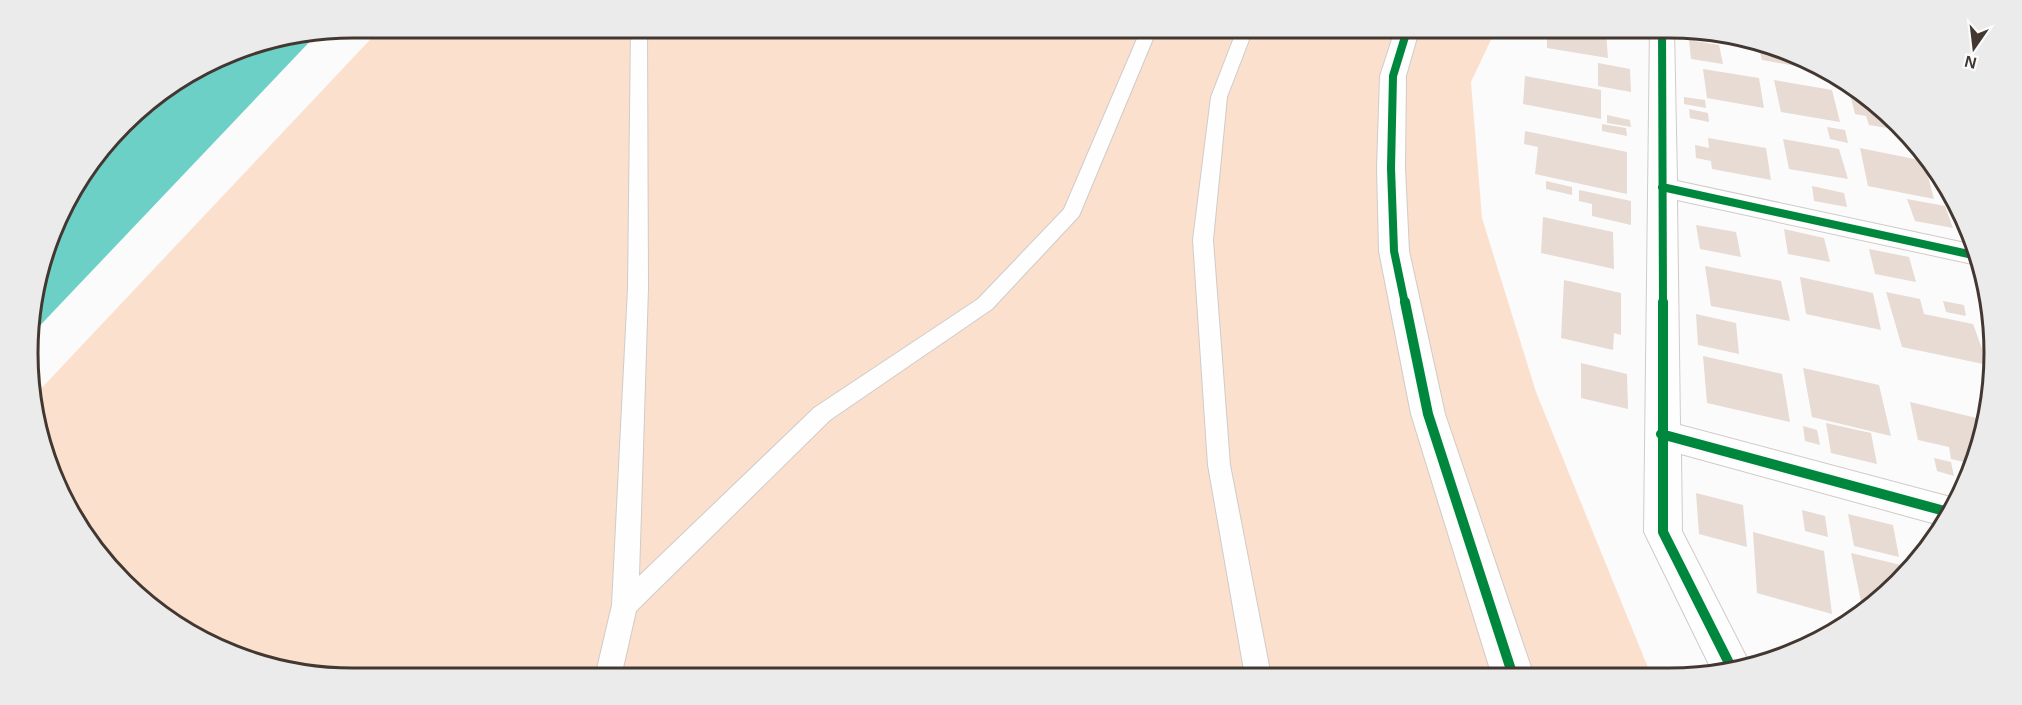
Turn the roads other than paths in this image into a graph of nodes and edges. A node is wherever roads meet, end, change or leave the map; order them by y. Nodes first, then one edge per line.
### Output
1 (639, 38) edge
2 (1145, 38) edge
3 (1242, 38) edge
4 (1405, 38) edge
5 (1662, 38) edge
6 (1662, 187) junction
7 (1969, 254) edge
8 (1661, 434) junction
9 (1942, 510) edge
10 (625, 605) junction
11 (1728, 662) edge
12 (610, 668) edge
13 (1257, 668) edge
14 (1510, 668) edge

1 - 10 lane
2 - 10 lane
3 - 13 lane
4 - 14 street
5 - 6 street
6 - 7 street
6 - 8 street
8 - 9 street
8 - 11 street
10 - 12 lane

